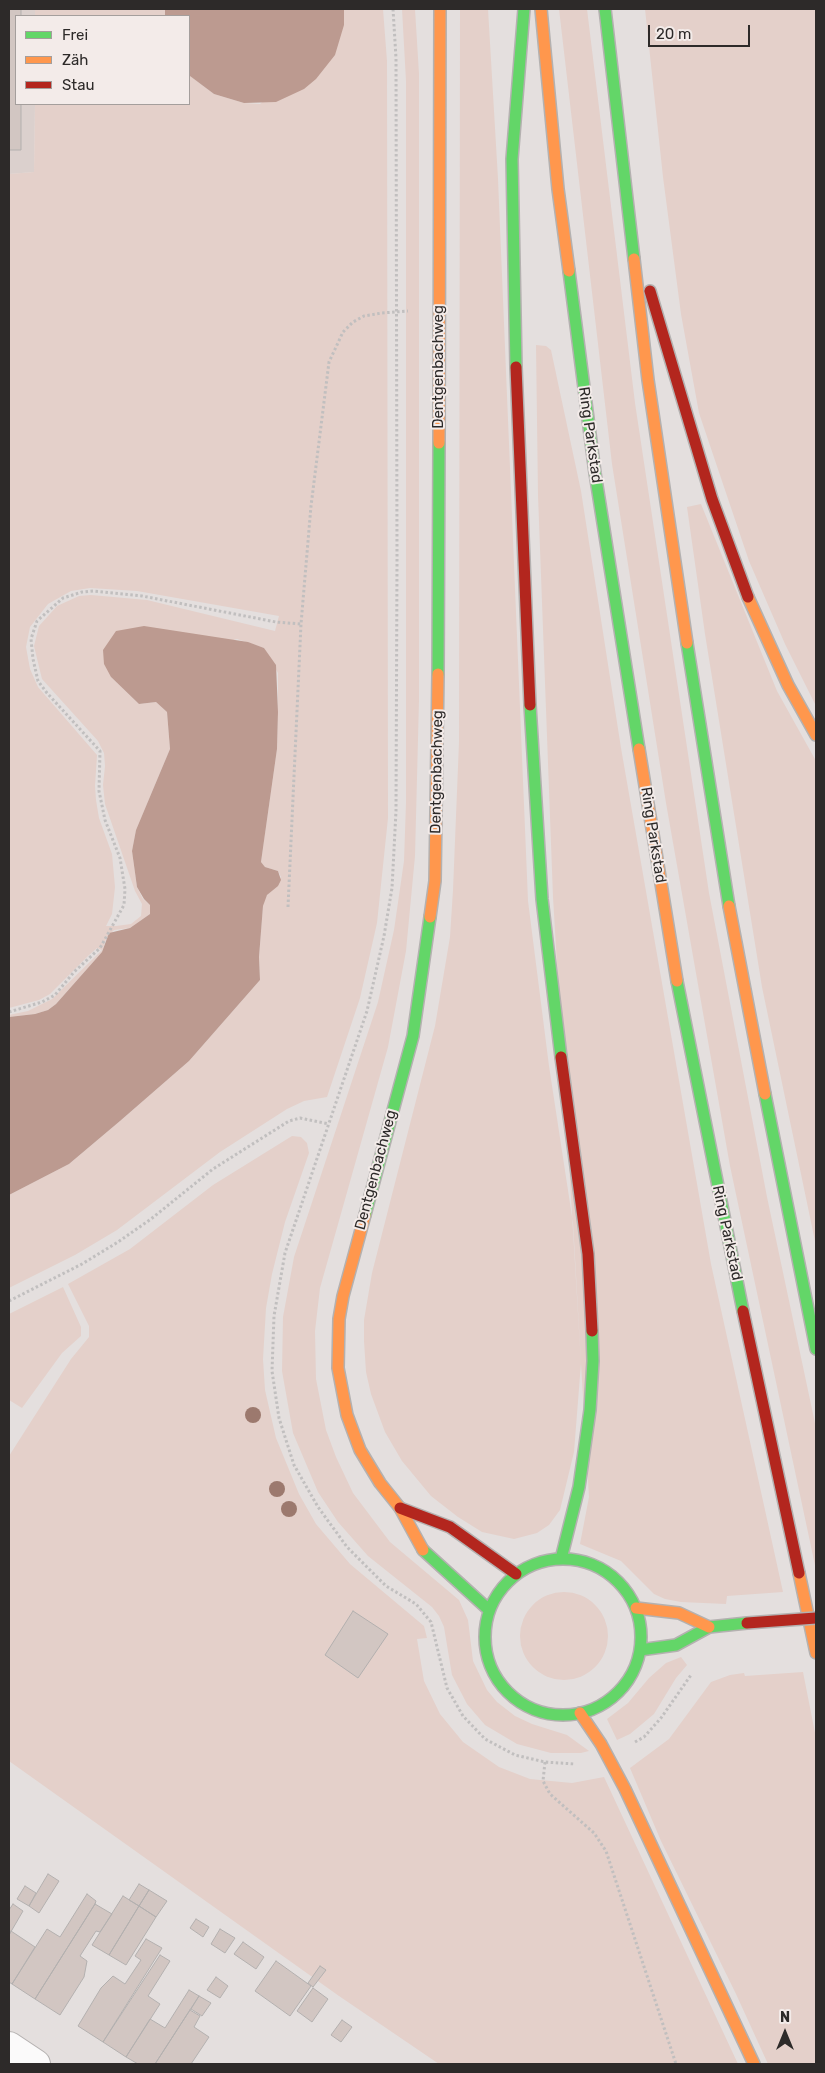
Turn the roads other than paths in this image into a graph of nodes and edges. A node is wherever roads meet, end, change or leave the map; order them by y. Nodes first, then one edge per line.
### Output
1 (440, 9) edge
2 (524, 9) edge
3 (541, 9) edge
4 (605, 9) edge
5 (629, 219) junction
6 (816, 735) edge
7 (816, 1349) edge
8 (400, 1508) junction
9 (561, 1559) junction
10 (516, 1574) junction
11 (636, 1608) junction
12 (489, 1610) junction
13 (816, 1618) edge
14 (708, 1627) junction
15 (640, 1650) junction
16 (816, 1653) edge
17 (580, 1713) junction
18 (9, 2046) edge
19 (36, 2064) edge
20 (754, 2064) edge

1 - 8 main road, Dentgenbachweg
2 - 9 main road
3 - 16 main road, Ring Parkstad
4 - 5 main road
5 - 6 main road
5 - 7 main road
8 - 10 main road, Dentgenbachweg
8 - 12 main road, Dentgenbachweg
9 - 10 main road
9 - 11 main road
10 - 12 main road
11 - 14 main road
11 - 15 main road
12 - 17 main road
13 - 14 main road, bridge
14 - 15 main road
15 - 17 main road
17 - 20 main road
18 - 19 street

